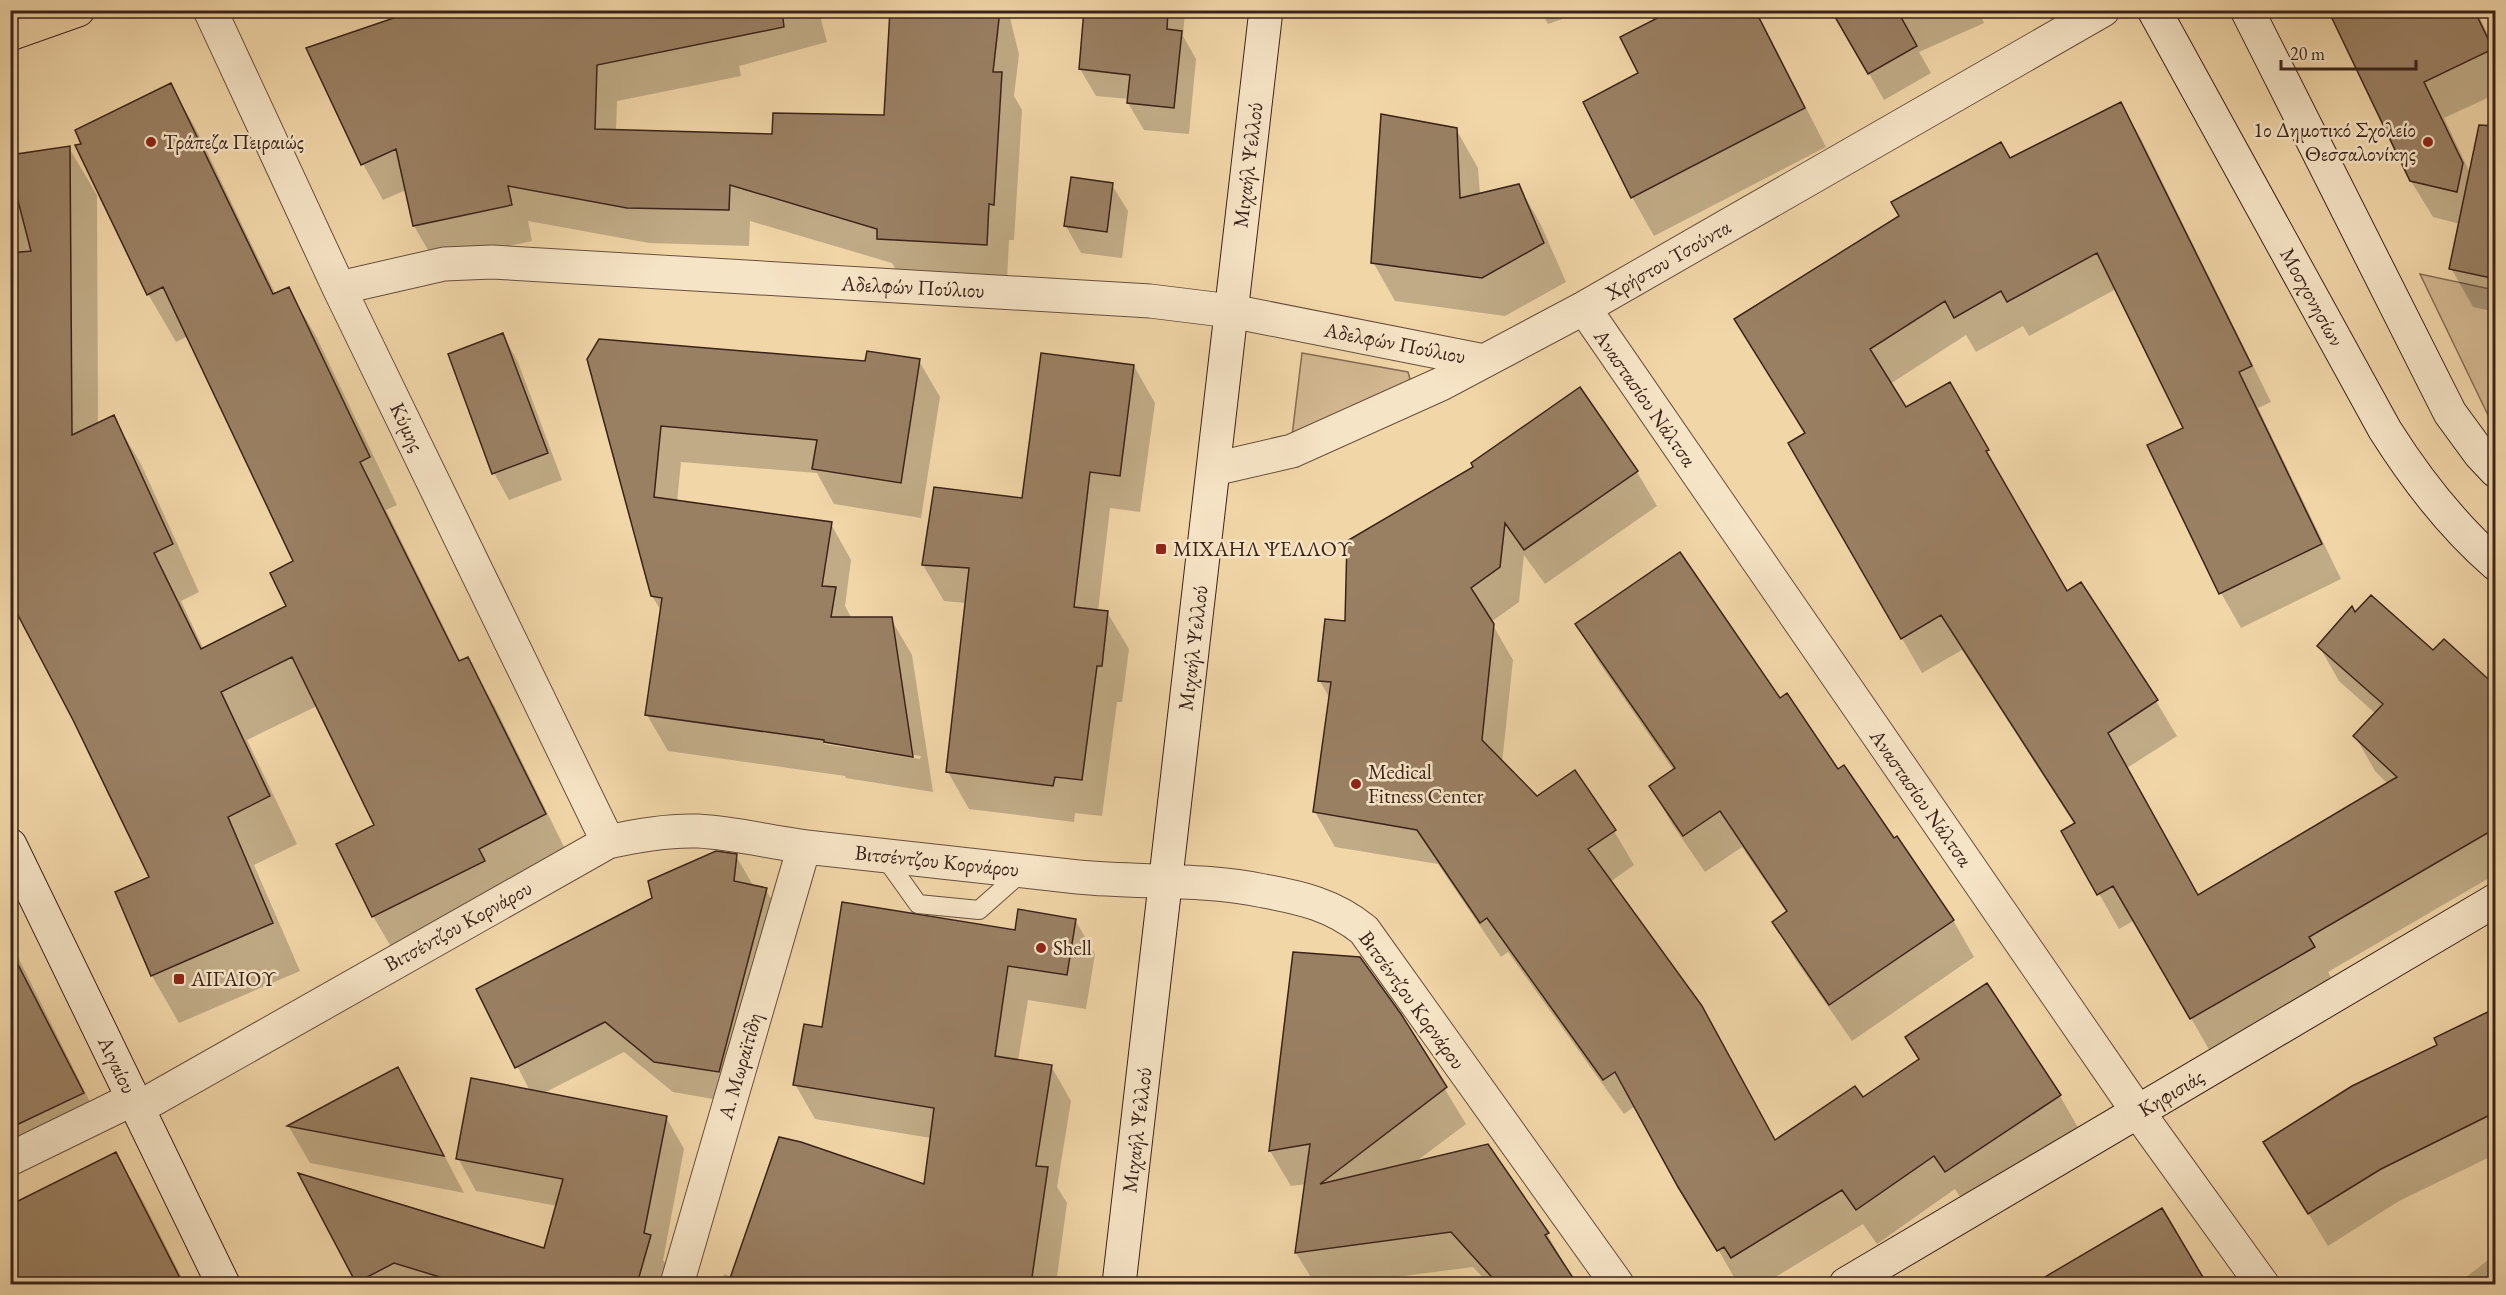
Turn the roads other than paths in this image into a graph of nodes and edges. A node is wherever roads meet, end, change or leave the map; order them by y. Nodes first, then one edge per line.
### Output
1 (78, 10) edge
2 (210, 10) edge
3 (1266, 10) edge
4 (2103, 10) edge
5 (2154, 10) edge
6 (2247, 10) edge
7 (10, 34) edge
8 (339, 288) junction
9 (1584, 308) junction
10 (1231, 311) junction
11 (1484, 361) junction
12 (1214, 469) junction
13 (2496, 471) edge
14 (2496, 564) edge
15 (608, 842) junction
16 (10, 845) edge
17 (804, 847) junction
18 (883, 855) junction
19 (1023, 871) junction
20 (1165, 880) junction
21 (2496, 900) edge
22 (136, 1103) junction
23 (2138, 1112) junction
24 (10, 1159) edge
25 (223, 1284) edge
26 (677, 1284) edge
27 (1119, 1284) edge
28 (1617, 1284) edge
29 (1846, 1284) edge
30 (2262, 1284) edge

1 - 7 main road
2 - 8 street, Κύμης
3 - 10 street, Μιχαήλ Ψελλού
4 - 9 street, Χρήστου Τσούντα
5 - 14 street, Μοσχονησίων
6 - 13 street
8 - 10 street, Αδελφών Πούλιου
8 - 15 street, Κύμης
9 - 11 street, Χρήστου Τσούντα
9 - 23 street, Αναστασίου Νάλτσα
10 - 11 street, Αδελφών Πούλιου
10 - 12 street, Μιχαήλ Ψελλού
11 - 12 street, Χρήστου Τσούντα
12 - 20 street, Μιχαήλ Ψελλού
15 - 17 street, Βιτσέντζου Κορνάρου
15 - 22 street, Βιτσέντζου Κορνάρου
16 - 22 street, Αιγαίου
17 - 18 street, Βιτσέντζου Κορνάρου
17 - 26 street, Α. Μωραϊτίδη
18 - 19 street, Βιτσέντζου Κορνάρου
18 - 19 lane
19 - 20 street, Βιτσέντζου Κορνάρου
20 - 27 street, Μιχαήλ Ψελλού
20 - 28 street, Βιτσέντζου Κορνάρου
21 - 23 street, Κηφισιάς
22 - 24 street, Βιτσέντζου Κορνάρου
22 - 25 street, Αιγαίου
23 - 29 street, Κηφισιάς
23 - 30 street, Αναστασίου Νάλτσα

